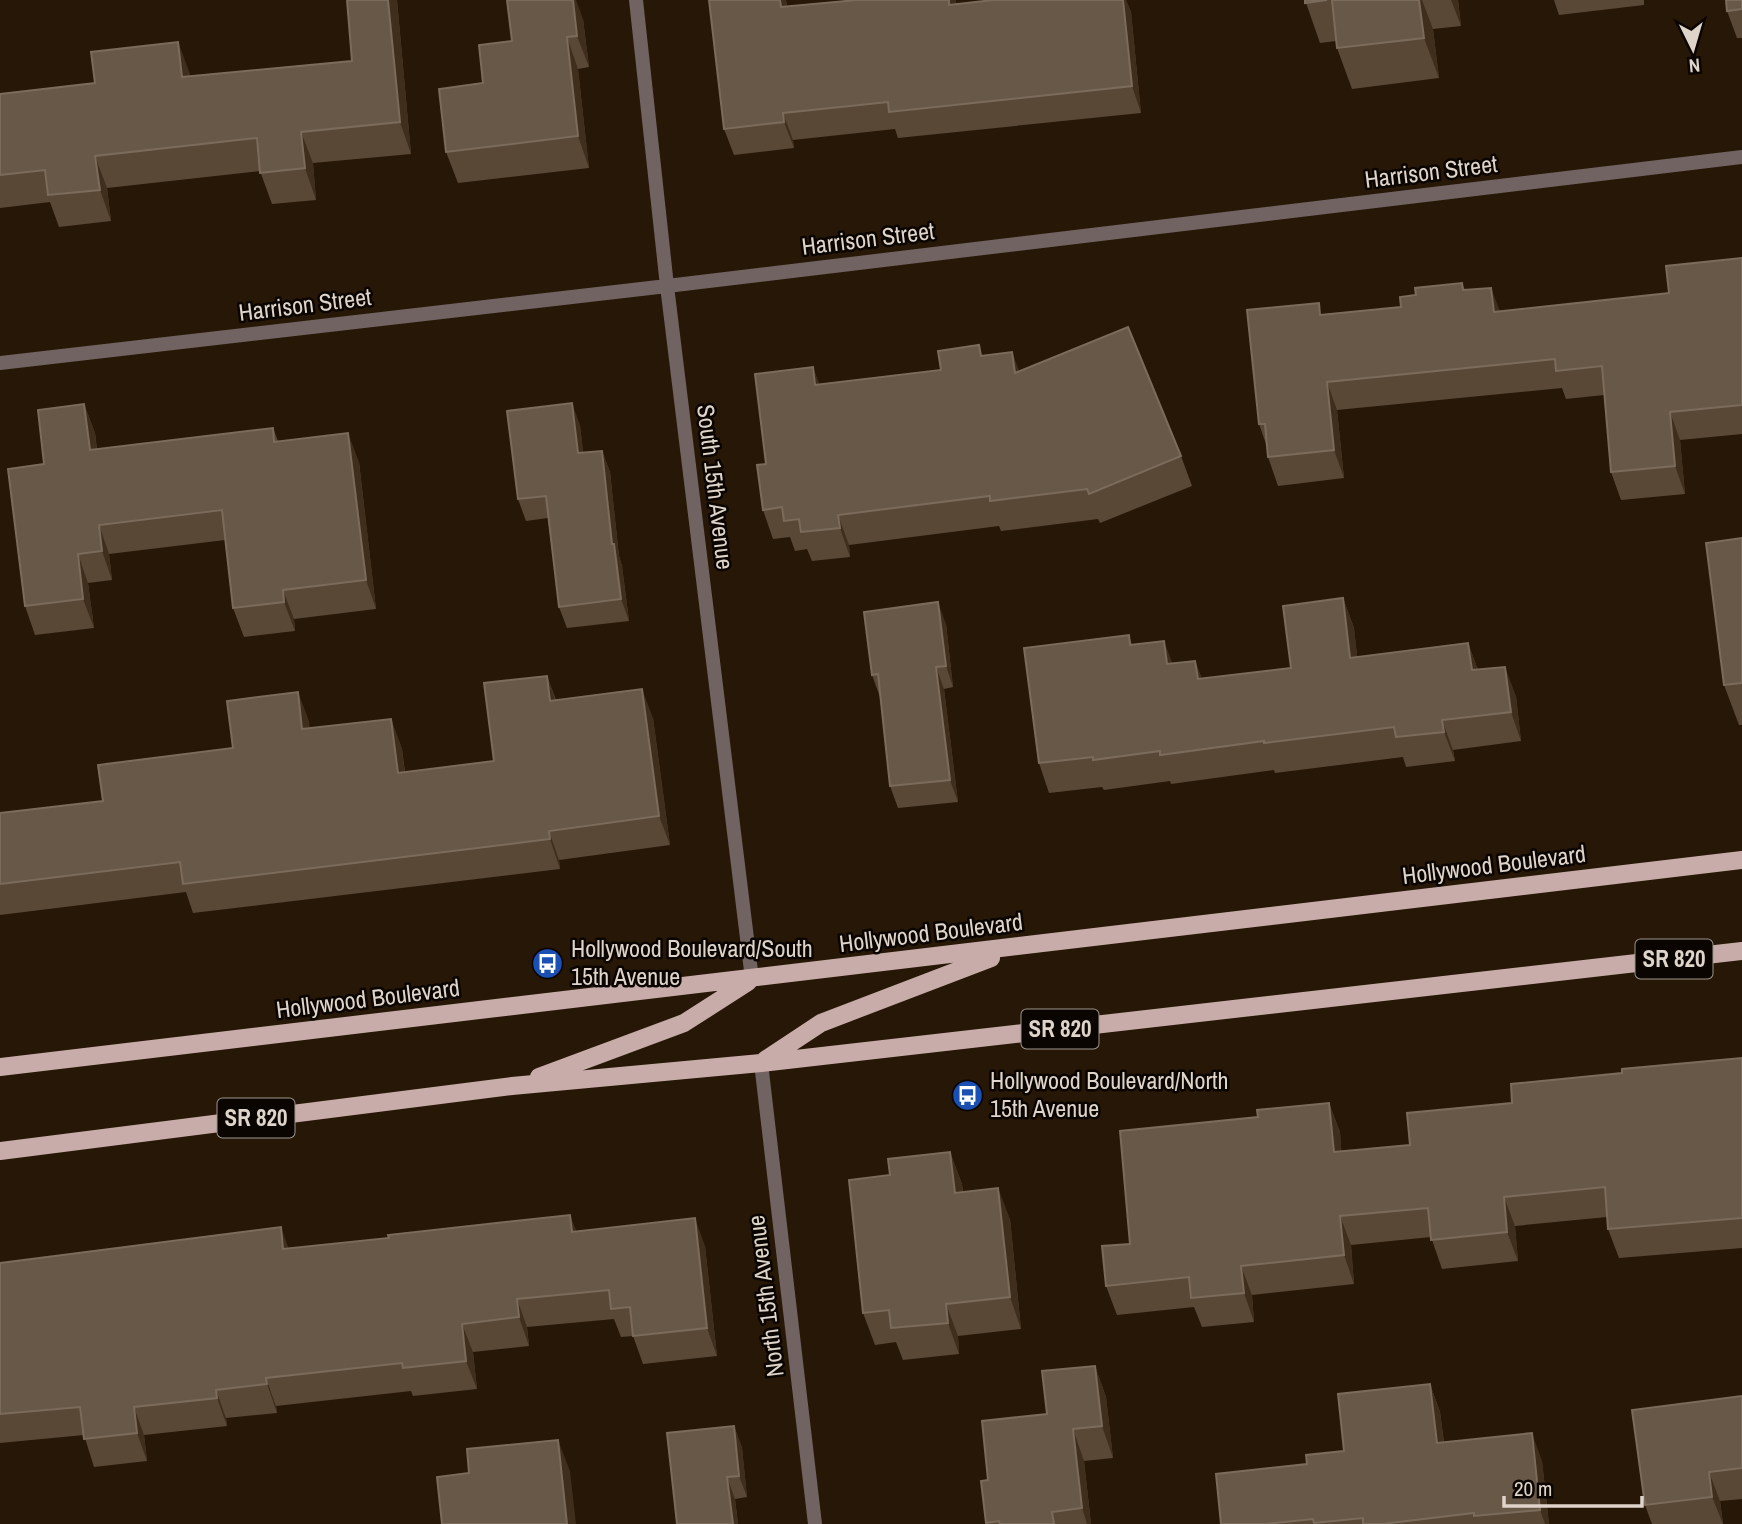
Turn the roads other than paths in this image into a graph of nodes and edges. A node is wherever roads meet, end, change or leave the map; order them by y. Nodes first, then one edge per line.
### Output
1 (636, 0) edge
2 (1742, 158) edge
3 (667, 286) junction
4 (0, 363) edge
5 (1742, 860) edge
6 (1020, 947) junction
7 (1742, 951) edge
8 (752, 979) junction
9 (761, 1063) junction
10 (0, 1067) edge
11 (512, 1086) junction
12 (0, 1151) edge
13 (816, 1524) edge

1 - 3 street, South 15th Avenue
2 - 3 street, Harrison Street
3 - 4 street, Harrison Street
3 - 8 street, South 15th Avenue
5 - 6 main road, Hollywood Boulevard
6 - 8 main road, Hollywood Boulevard
6 - 9 main road
7 - 9 main road, SR 820
8 - 10 main road, Hollywood Boulevard
8 - 11 main road
9 - 11 main road, SR 820
9 - 13 street, North 15th Avenue
11 - 12 main road, SR 820

